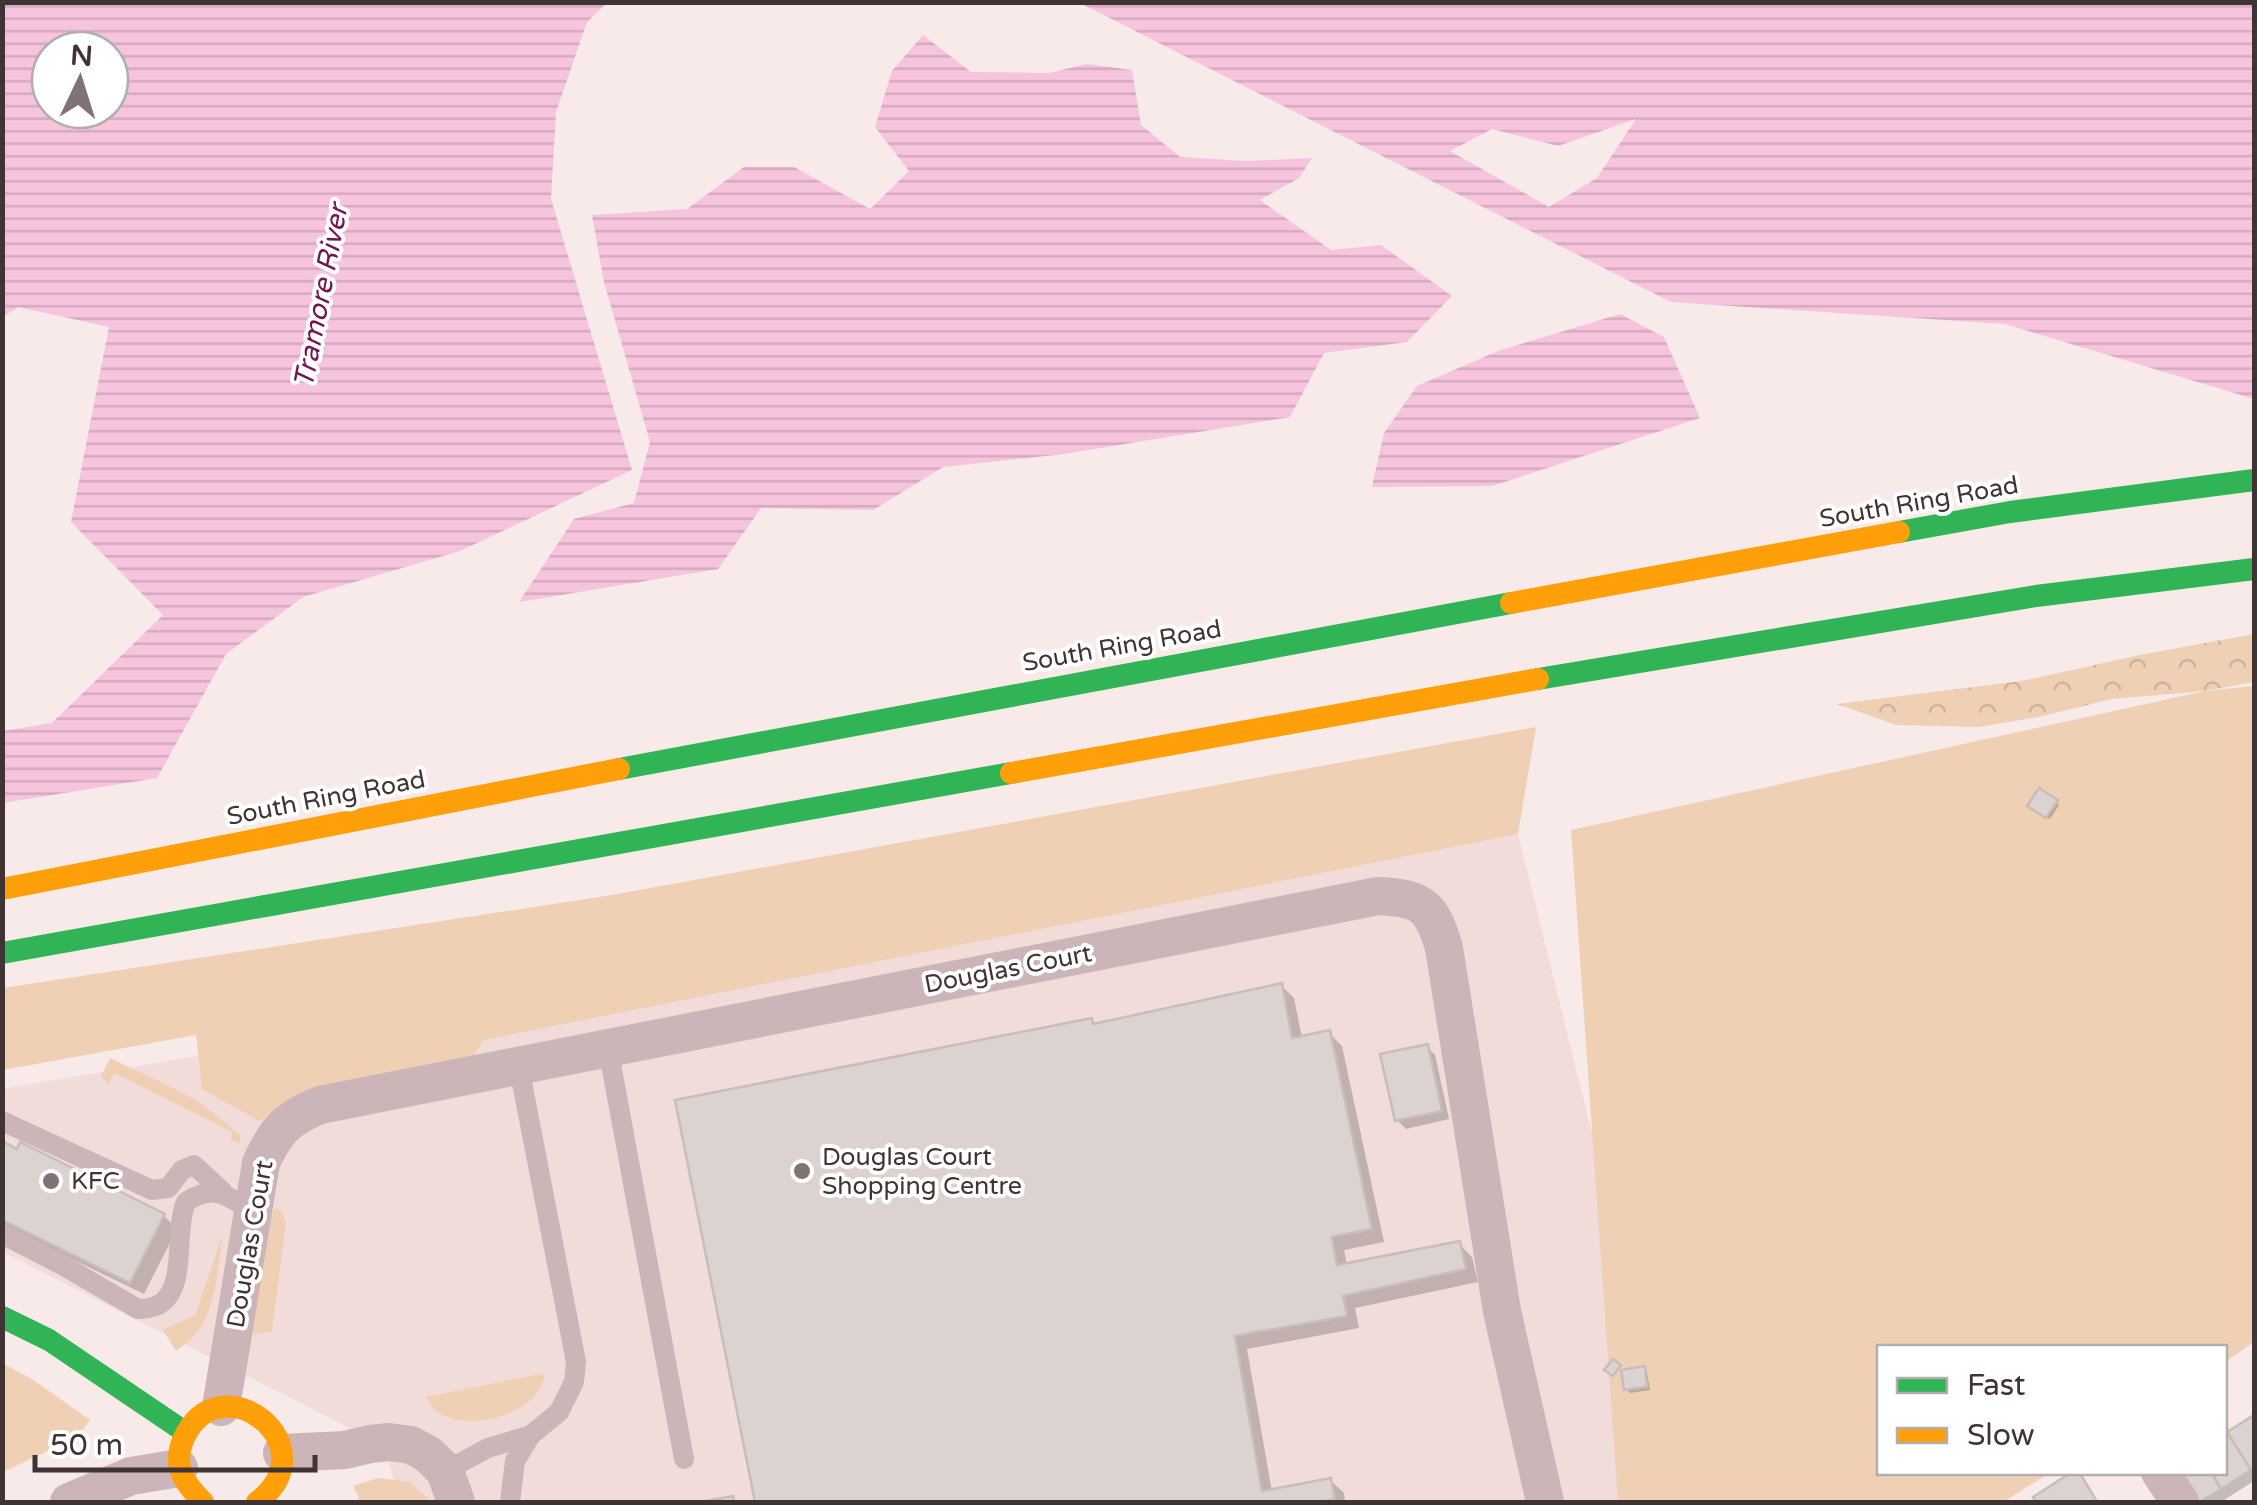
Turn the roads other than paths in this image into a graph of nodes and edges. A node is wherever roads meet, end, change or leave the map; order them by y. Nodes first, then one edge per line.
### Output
1 (2254, 480) edge
2 (2254, 569) edge
3 (2, 889) edge
4 (2, 953) edge
5 (608, 1048) junction
6 (518, 1067) junction
7 (2, 1120) edge
8 (238, 1202) junction
9 (2, 1234) edge
10 (2, 1316) edge
11 (221, 1408) junction
12 (531, 1435) junction
13 (182, 1450) junction
14 (684, 1458) dead end
15 (2162, 1475) edge
16 (273, 1486) edge
17 (450, 1486) edge
18 (68, 1502) edge
19 (203, 1502) edge
20 (510, 1502) edge
21 (1546, 1502) edge
22 (2180, 1502) edge

1 - 3 main road, South Ring Road
2 - 4 main road
5 - 6 street, Douglas Court
5 - 14 lane
5 - 21 street, Douglas Court
6 - 8 street, Douglas Court
6 - 12 lane
7 - 8 lane
8 - 9 lane
8 - 11 street, Douglas Court
10 - 13 main road
11 - 13 main road
11 - 16 main road
12 - 17 lane
12 - 20 lane
13 - 18 street
13 - 19 main road
15 - 22 street
16 - 17 street

